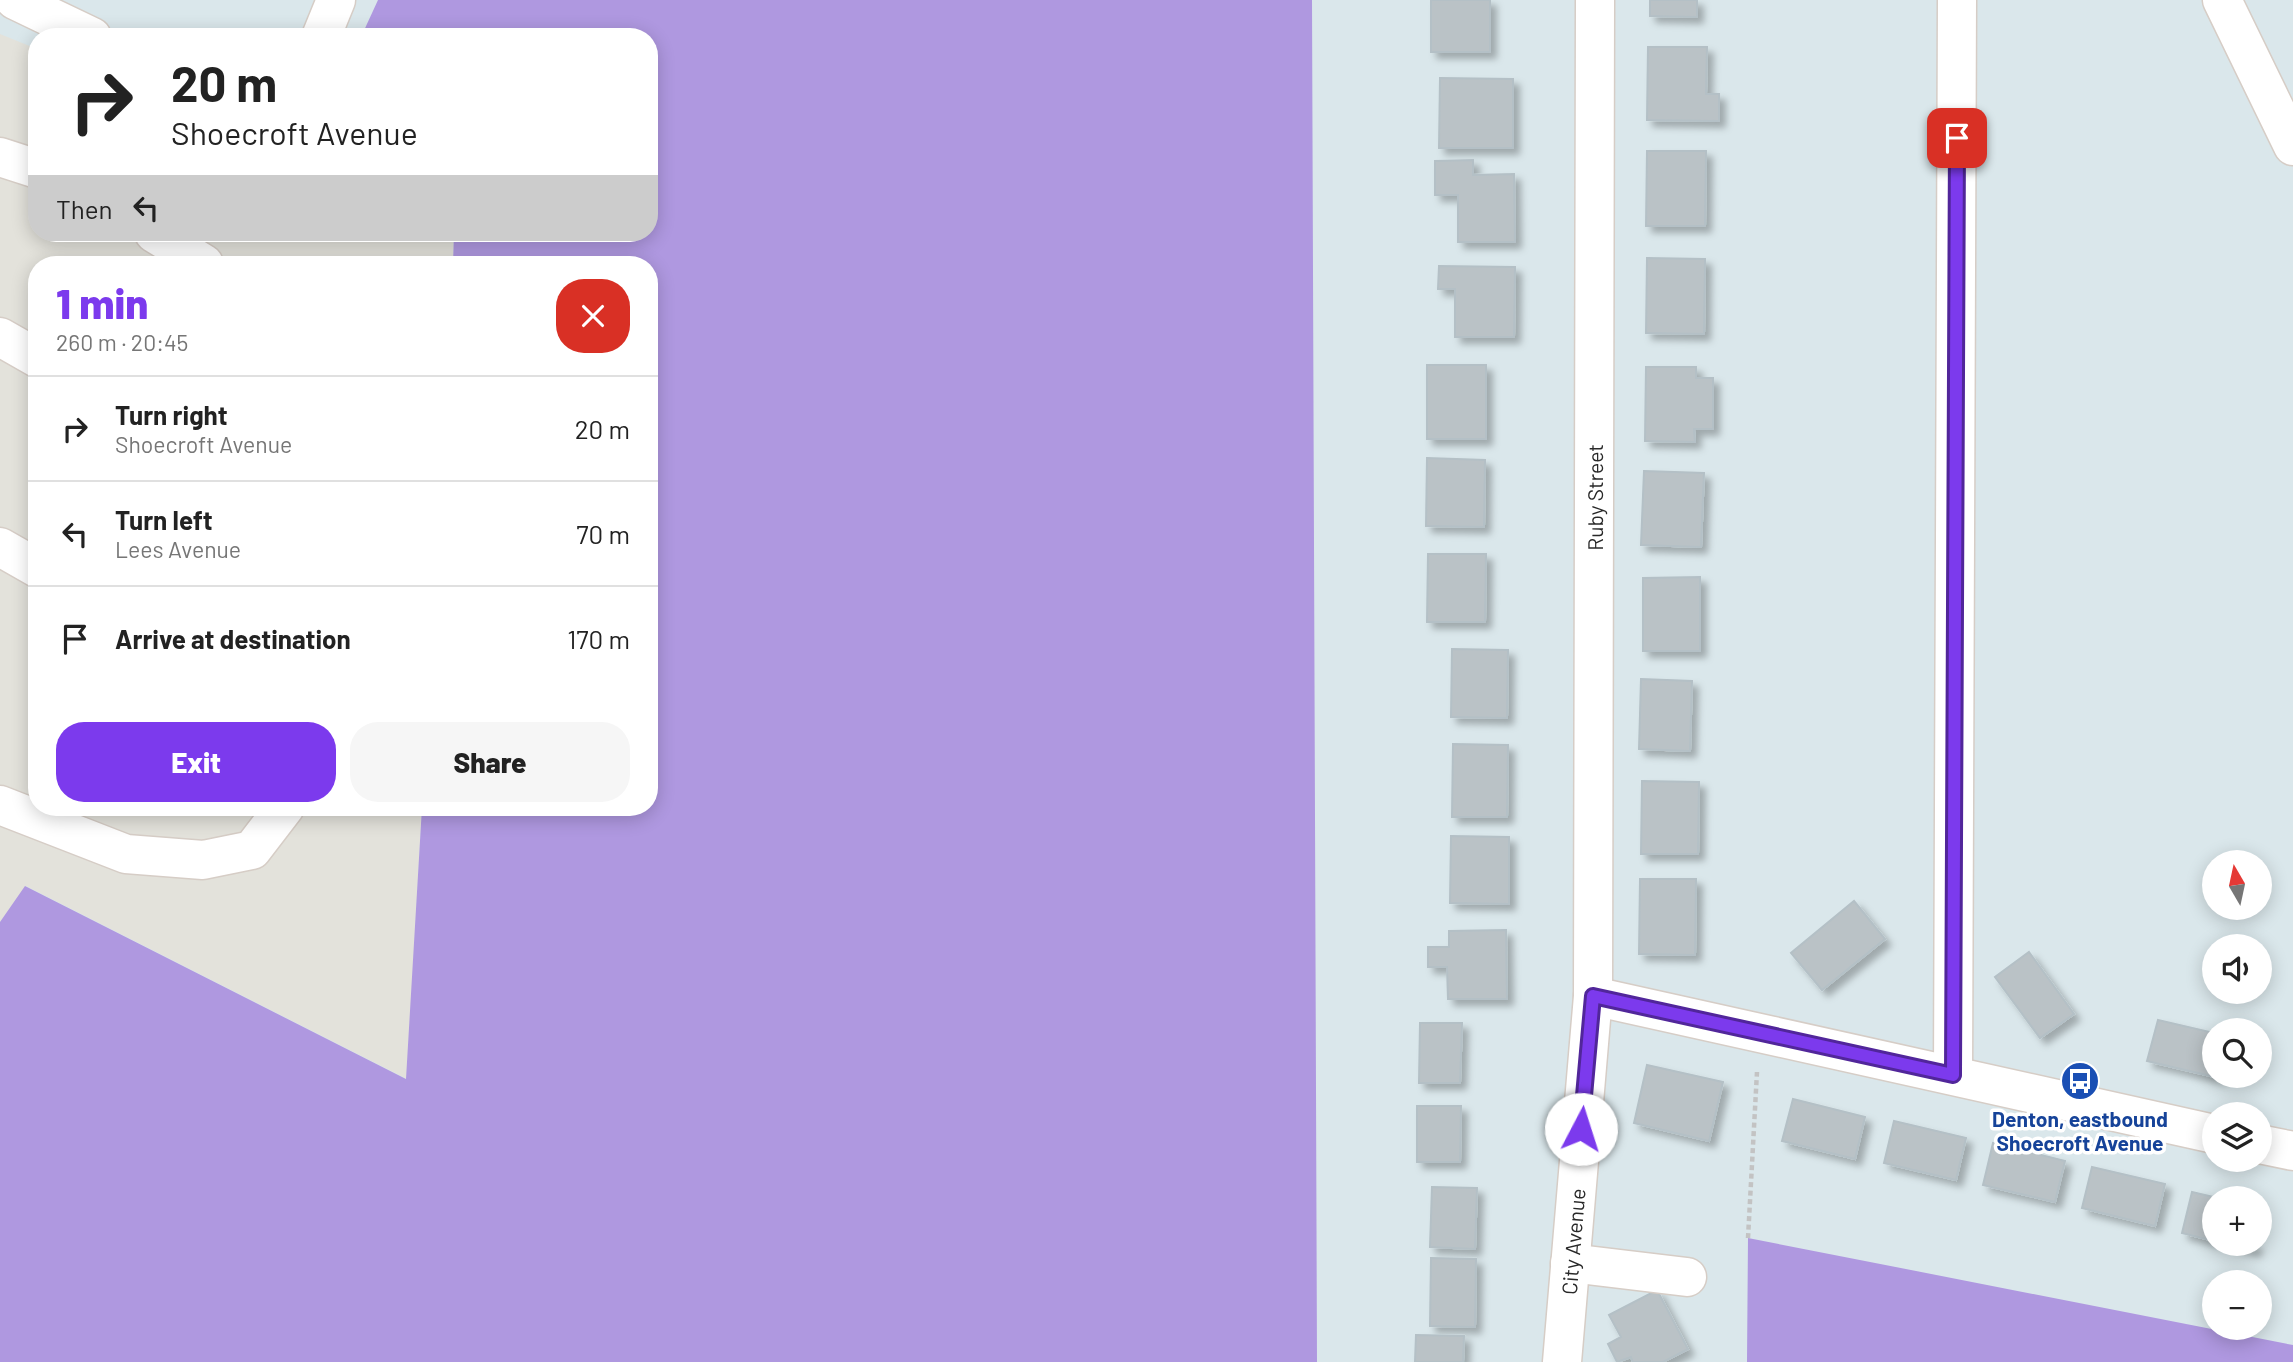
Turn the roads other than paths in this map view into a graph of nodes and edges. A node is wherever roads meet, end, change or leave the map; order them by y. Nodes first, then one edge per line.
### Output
1 (15, 0) edge
2 (337, 0) edge
3 (1595, 0) edge
4 (1957, 0) edge
5 (2222, 0) edge
6 (73, 28) edge
7 (325, 28) edge
8 (2293, 146) edge
9 (0, 157) edge
10 (28, 166) edge
11 (169, 242) edge
12 (191, 256) edge
13 (0, 337) edge
14 (28, 353) edge
15 (0, 547) edge
16 (28, 563) edge
17 (0, 805) edge
18 (28, 816) edge
19 (28, 816) edge
20 (278, 816) edge
21 (1593, 996) junction
22 (1953, 1075) junction
23 (2202, 1130) edge
24 (2272, 1147) edge
25 (2293, 1151) edge
26 (1570, 1263) junction
27 (1687, 1277) dead end
28 (1562, 1362) edge

1 - 6 street
2 - 7 street
3 - 21 street, Ruby Street
4 - 22 street
5 - 8 street
9 - 10 street
11 - 12 street
13 - 14 street
15 - 16 street
17 - 18 street
19 - 20 street
21 - 22 street
21 - 26 street, City Avenue
22 - 23 street
24 - 25 street
26 - 27 street
26 - 28 street, City Avenue

